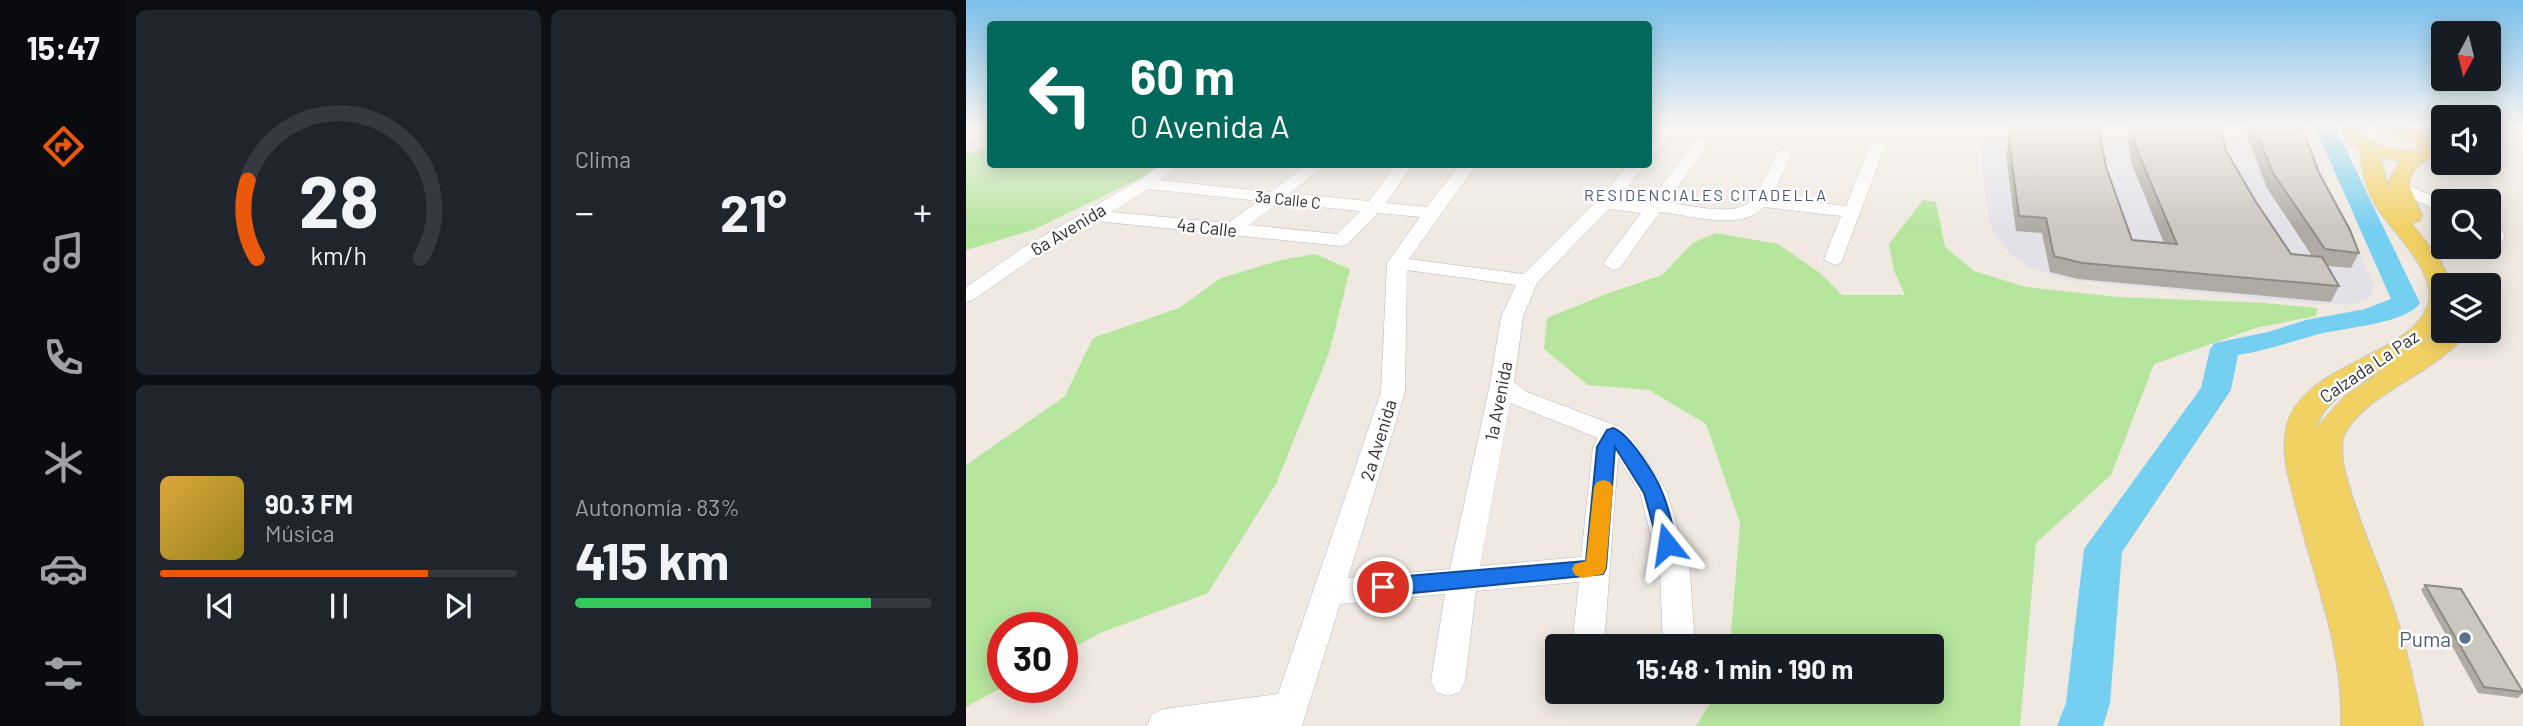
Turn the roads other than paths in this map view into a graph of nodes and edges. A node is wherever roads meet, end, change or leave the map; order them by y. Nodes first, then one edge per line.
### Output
1 (1689, 161) edge
2 (1781, 161) edge
3 (1871, 161) edge
4 (2376, 161) edge
5 (2410, 161) edge
6 (1166, 168) edge
7 (1313, 168) edge
8 (1402, 168) edge
9 (1466, 168) edge
10 (1635, 168) edge
11 (1144, 184) junction
12 (2398, 185) junction
13 (1274, 198) junction
14 (1608, 199) junction
15 (2431, 202) edge
16 (1657, 206) junction
17 (1755, 206) junction
18 (1374, 207) junction
19 (1851, 212) junction
20 (1432, 213) junction
21 (1092, 215) junction
22 (1231, 230) junction
23 (1834, 259) dead end
24 (1397, 264) junction
25 (1612, 264) dead end
26 (2455, 273) edge
27 (1528, 281) junction
28 (966, 296) edge
29 (2442, 343) edge
30 (1502, 384) junction
31 (1613, 434) junction
32 (1595, 568) junction
33 (1462, 580) junction
34 (1330, 592) junction
35 (1589, 634) edge
36 (1678, 634) edge
37 (1448, 681) dead end
38 (1288, 718) edge
39 (1164, 726) edge
40 (2361, 726) edge
41 (2402, 726) edge

1 - 16 street
2 - 17 street
3 - 19 street
4 - 40 main road, Calzada La Paz
5 - 12 main road
6 - 11 street, 6a Avenida
7 - 13 street
8 - 18 street
9 - 20 street
10 - 14 street, 1a Avenida
11 - 13 street, 3a Calle C
11 - 21 street, 6a Avenida
12 - 15 street
12 - 26 main road
13 - 18 street, 3a Calle C
13 - 22 street
14 - 16 street
14 - 27 street, 1a Avenida
16 - 17 street
16 - 25 street
17 - 19 street
18 - 20 street, 3a Calle C
18 - 22 street, 4a Calle
19 - 23 street
20 - 24 street
21 - 22 street, 4a Calle
21 - 28 street, 6a Avenida
24 - 27 street
24 - 34 street, 2a Avenida
27 - 30 street, 1a Avenida
29 - 41 main road, Calzada La Paz
30 - 31 street
30 - 33 street, 1a Avenida
31 - 32 street
31 - 36 street
32 - 33 street
32 - 35 street
33 - 34 street
33 - 37 street, 1a Avenida
34 - 38 street, 2a Avenida
38 - 39 street

